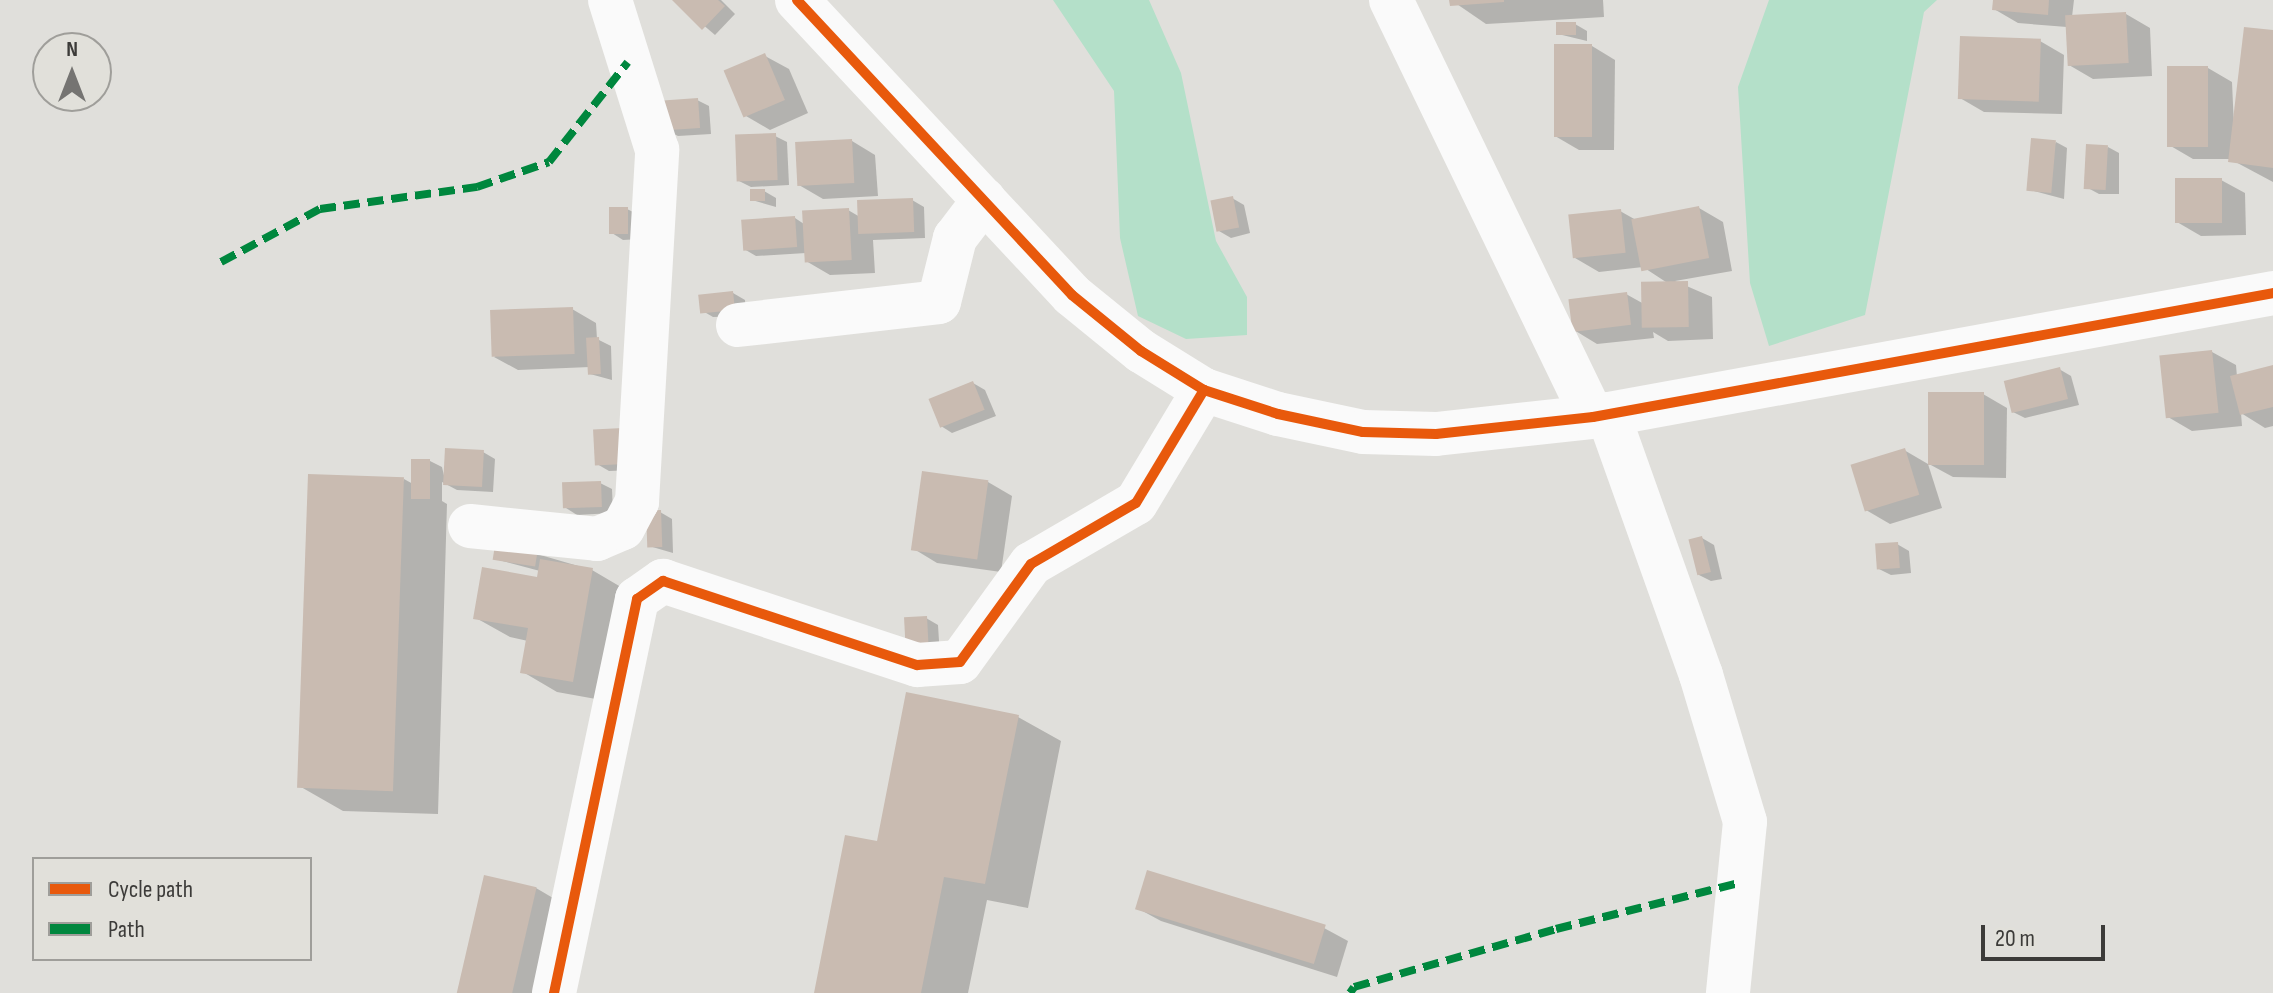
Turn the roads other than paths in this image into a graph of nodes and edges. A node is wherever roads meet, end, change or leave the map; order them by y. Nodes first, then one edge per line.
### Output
1 (610, 0) edge
2 (797, 0) edge
3 (1391, 0) edge
4 (984, 200) junction
5 (2273, 293) edge
6 (738, 325) dead end
7 (1204, 390) junction
8 (1601, 416) junction
9 (470, 526) dead end
10 (554, 993) edge
11 (1728, 993) edge

1 - 9 street
2 - 4 street
3 - 8 street
4 - 6 street
4 - 7 street
5 - 8 street
7 - 8 street
7 - 10 street
8 - 11 street

